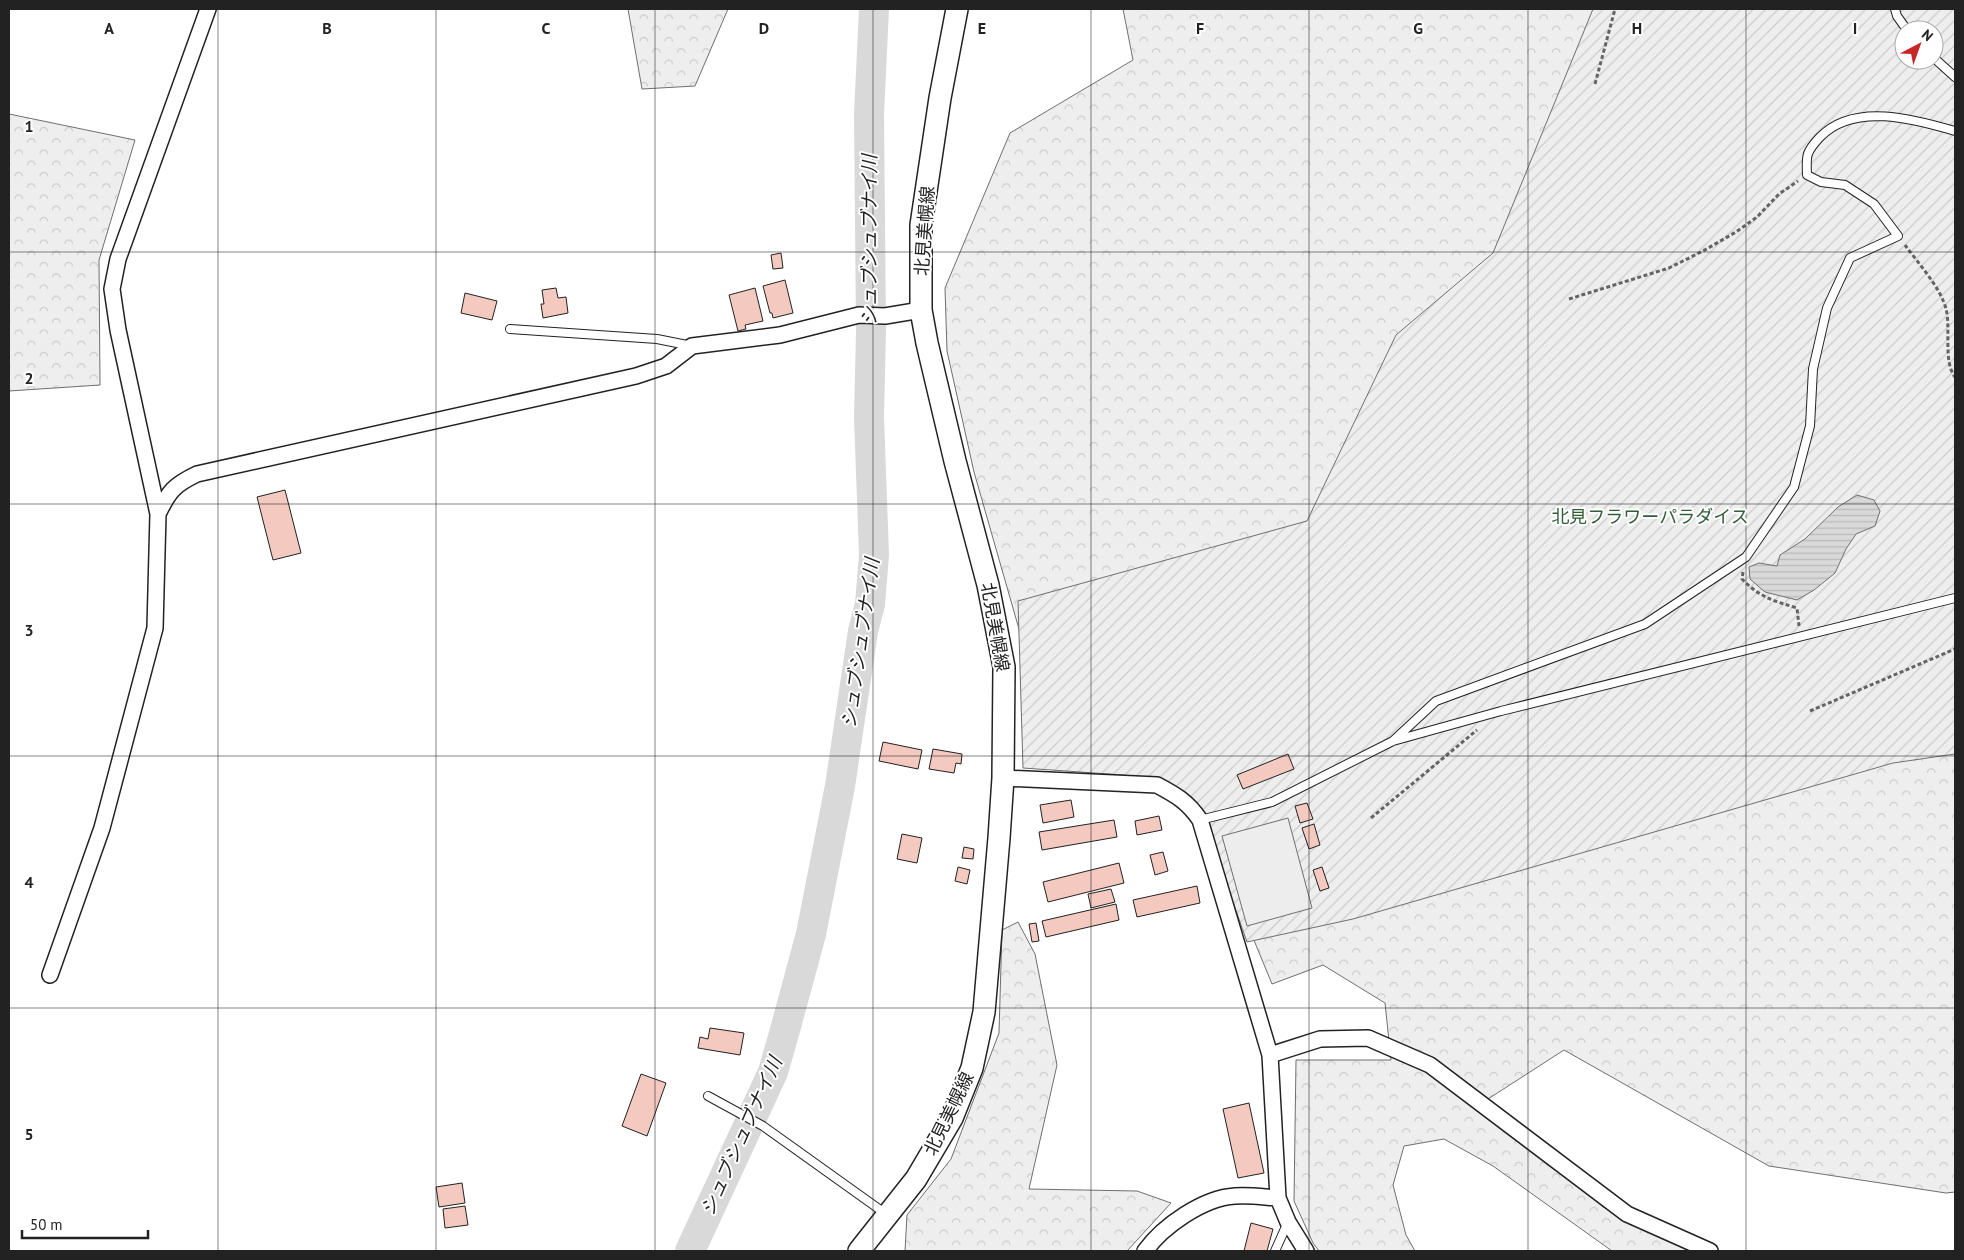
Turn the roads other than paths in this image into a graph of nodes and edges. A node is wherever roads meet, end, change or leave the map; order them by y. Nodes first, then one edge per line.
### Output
1 (208, 9) edge
2 (957, 9) edge
3 (1944, 68) edge
4 (1955, 78) edge
5 (1955, 131) edge
6 (921, 310) junction
7 (510, 329) dead end
8 (692, 346) junction
9 (158, 514) junction
10 (1955, 598) edge
11 (1393, 741) junction
12 (1003, 778) junction
13 (1200, 820) junction
14 (50, 975) dead end
15 (1270, 1055) junction
16 (708, 1096) dead end
17 (1278, 1198) junction
18 (888, 1215) junction
19 (1288, 1222) junction
20 (859, 1251) edge
21 (1145, 1251) edge
22 (1275, 1251) edge
23 (1306, 1251) edge
24 (1710, 1251) edge

1 - 9 street
2 - 6 main road, 北見美幌線
3 - 4 lane
5 - 11 lane
6 - 8 street
6 - 12 main road, 北見美幌線
7 - 8 lane
8 - 9 street
9 - 14 street
10 - 11 lane
11 - 13 lane
12 - 13 street
12 - 18 main road, 北見美幌線
13 - 15 street
15 - 17 street
15 - 24 street
16 - 18 lane
17 - 19 street
17 - 21 street
18 - 20 main road, 北見美幌線
19 - 22 lane
19 - 23 street

